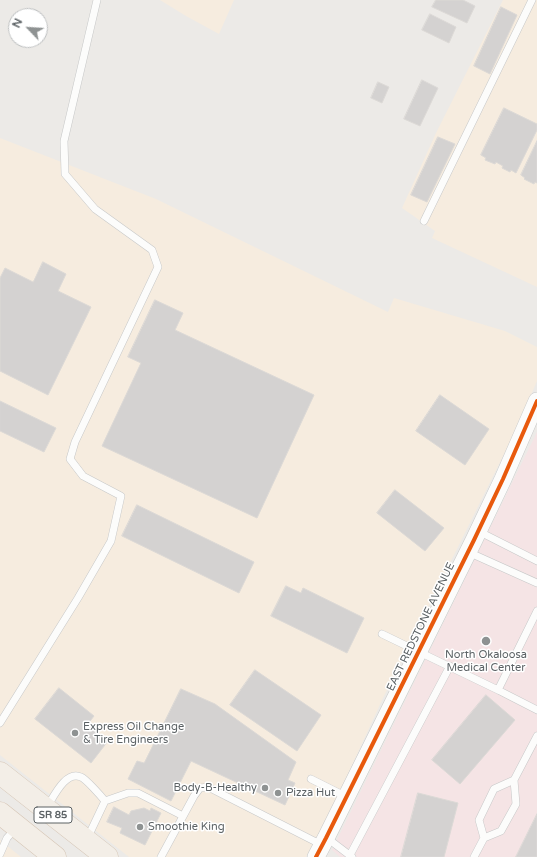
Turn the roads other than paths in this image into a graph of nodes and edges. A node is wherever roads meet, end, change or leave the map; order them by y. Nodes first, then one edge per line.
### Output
1 (97, 0) edge
2 (532, 0) edge
3 (424, 221) dead end
4 (537, 401) edge
5 (478, 531) junction
6 (468, 552) junction
7 (537, 561) edge
8 (537, 582) edge
9 (537, 611) edge
10 (382, 634) dead end
11 (419, 651) junction
12 (450, 666) junction
13 (498, 690) junction
14 (536, 707) edge
15 (0, 723) edge
16 (537, 736) edge
17 (0, 773) edge
18 (311, 779) dead end
19 (514, 780) junction
20 (347, 797) junction
21 (105, 801) junction
22 (46, 808) junction
23 (0, 813) edge
24 (183, 816) junction
25 (17, 827) junction
26 (484, 838) junction
27 (86, 841) junction
28 (321, 847) edge
29 (0, 854) edge
30 (351, 856) edge
31 (56, 857) edge
32 (107, 857) edge
33 (161, 857) edge
34 (474, 857) edge

1 - 15 lane
2 - 3 lane
4 - 5 street, EAST REDSTONE AVENUE
5 - 6 street, EAST REDSTONE AVENUE
5 - 7 lane
6 - 8 lane
6 - 11 street, EAST REDSTONE AVENUE
9 - 13 lane
10 - 11 lane
11 - 12 lane
11 - 20 street, EAST REDSTONE AVENUE
12 - 13 lane
12 - 30 lane
13 - 14 lane
16 - 19 lane
17 - 22 main road, SR 85
18 - 20 lane
19 - 26 lane
19 - 26 lane
20 - 28 street, EAST REDSTONE AVENUE
21 - 22 lane
21 - 24 lane
21 - 27 lane
22 - 27 main road, SR 85
23 - 25 main road, SR 85
24 - 28 lane
24 - 33 lane
25 - 29 lane
25 - 31 main road, SR 85
26 - 34 lane
27 - 32 main road, SR 85
28 - 30 lane

